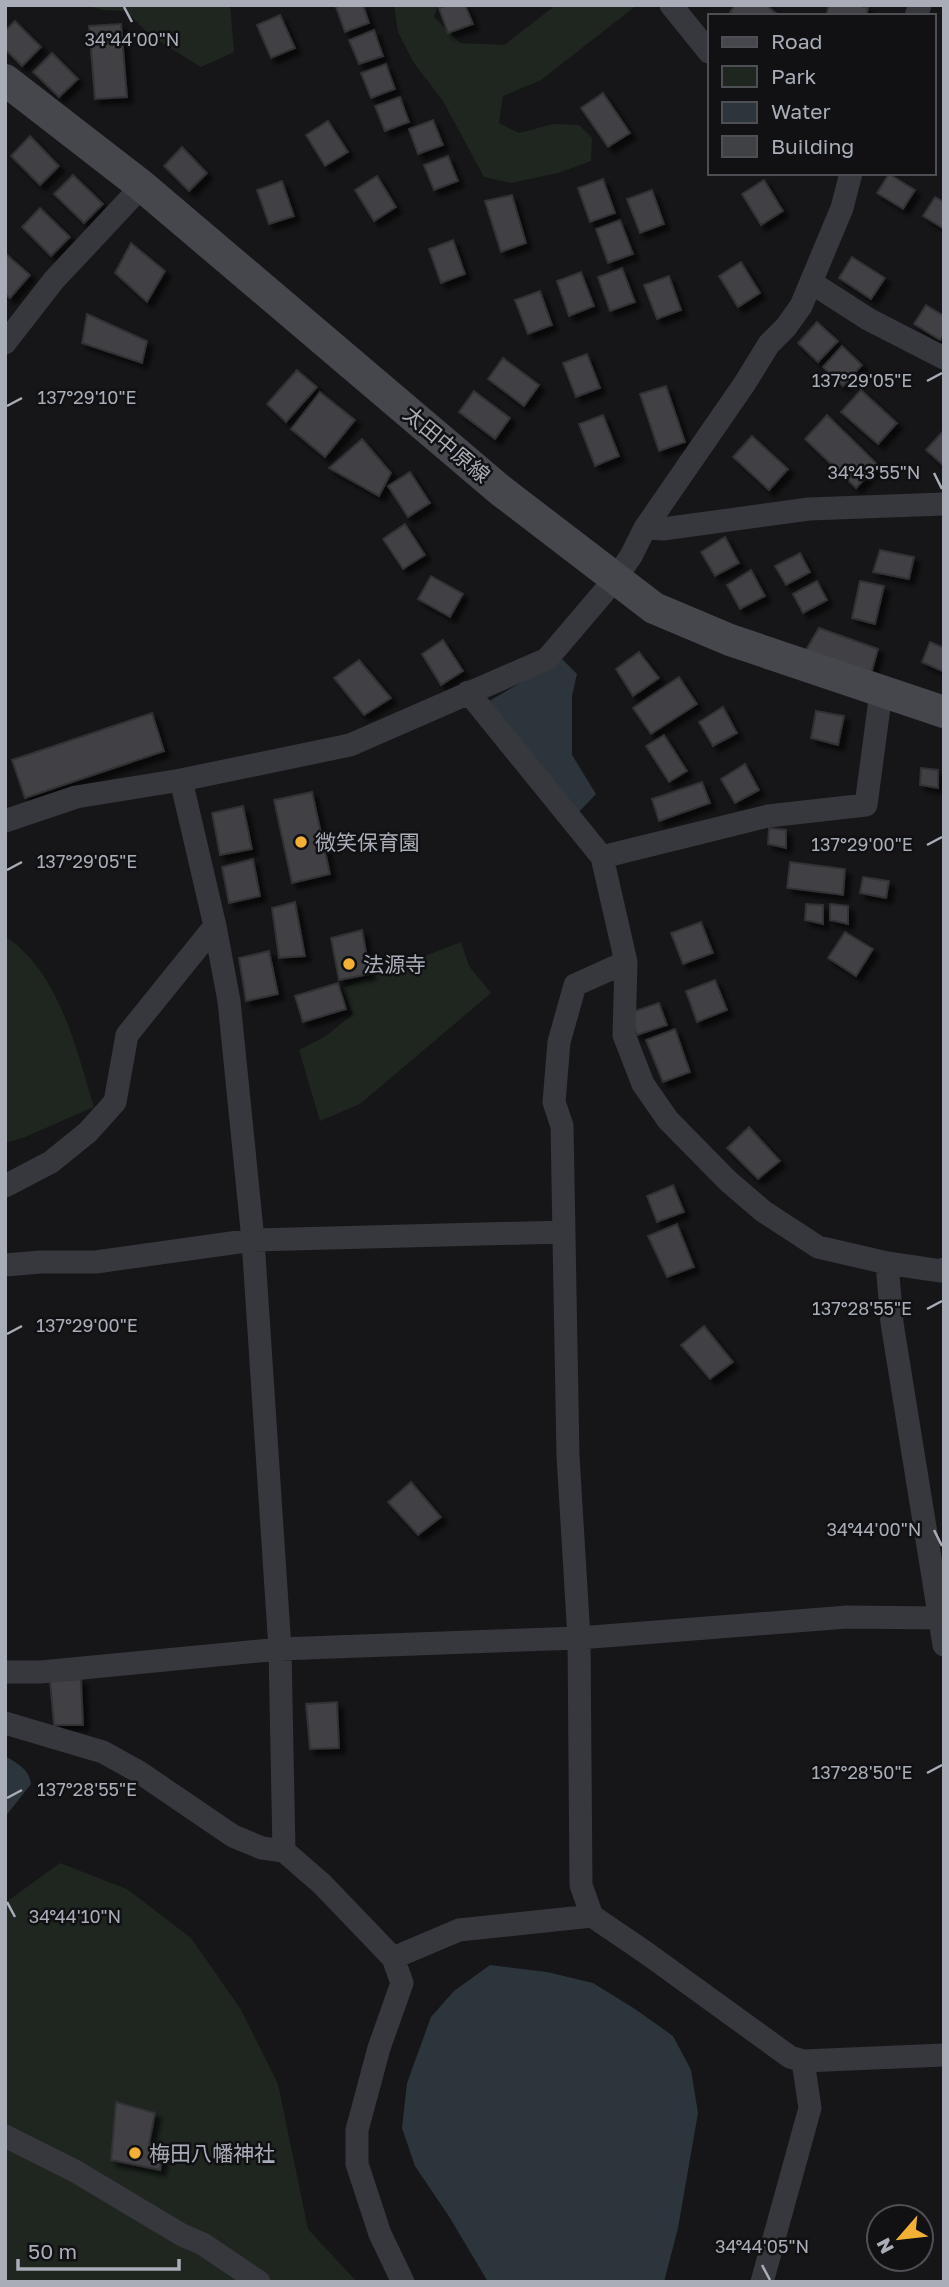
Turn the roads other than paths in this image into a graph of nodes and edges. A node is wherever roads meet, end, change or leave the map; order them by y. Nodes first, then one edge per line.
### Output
1 (671, 5) edge
2 (708, 50) edge
3 (5, 80) edge
4 (850, 175) edge
5 (142, 186) junction
6 (812, 283) junction
7 (5, 343) edge
8 (944, 358) edge
9 (944, 503) edge
10 (645, 528) junction
11 (616, 578) junction
12 (468, 692) junction
13 (881, 692) junction
14 (944, 712) edge
15 (181, 780) junction
16 (5, 821) edge
17 (602, 857) junction
18 (215, 926) junction
19 (626, 962) junction
20 (5, 1186) edge
21 (563, 1232) junction
22 (253, 1240) junction
23 (887, 1263) junction
24 (5, 1265) edge
25 (944, 1269) edge
26 (938, 1618) junction
27 (579, 1638) junction
28 (944, 1645) edge
29 (280, 1648) junction
30 (5, 1672) edge
31 (5, 1723) edge
32 (284, 1852) junction
33 (592, 1916) junction
34 (393, 1958) junction
35 (944, 2055) edge
36 (803, 2061) junction
37 (5, 2136) edge
38 (259, 2282) edge
39 (403, 2282) edge
40 (762, 2282) edge

1 - 2 street
3 - 5 main road, 太田中原線
4 - 6 street
5 - 7 street
5 - 11 main road, 太田中原線
6 - 8 street
6 - 10 street
9 - 10 street
10 - 11 street
11 - 12 street
11 - 13 main road, 太田中原線
12 - 15 street
12 - 17 street
13 - 14 main road, 太田中原線
13 - 17 street
15 - 16 street
15 - 18 street
17 - 19 street
18 - 20 street
18 - 22 street
19 - 21 street
19 - 23 street
21 - 22 street
21 - 27 street
22 - 24 street
22 - 29 street
23 - 25 street
23 - 26 street
26 - 27 street
26 - 28 street
27 - 29 street
27 - 33 street
29 - 30 street
29 - 32 street
31 - 32 street
32 - 34 street
33 - 34 street
33 - 36 street
34 - 39 street
35 - 36 street
36 - 40 street
37 - 38 street

